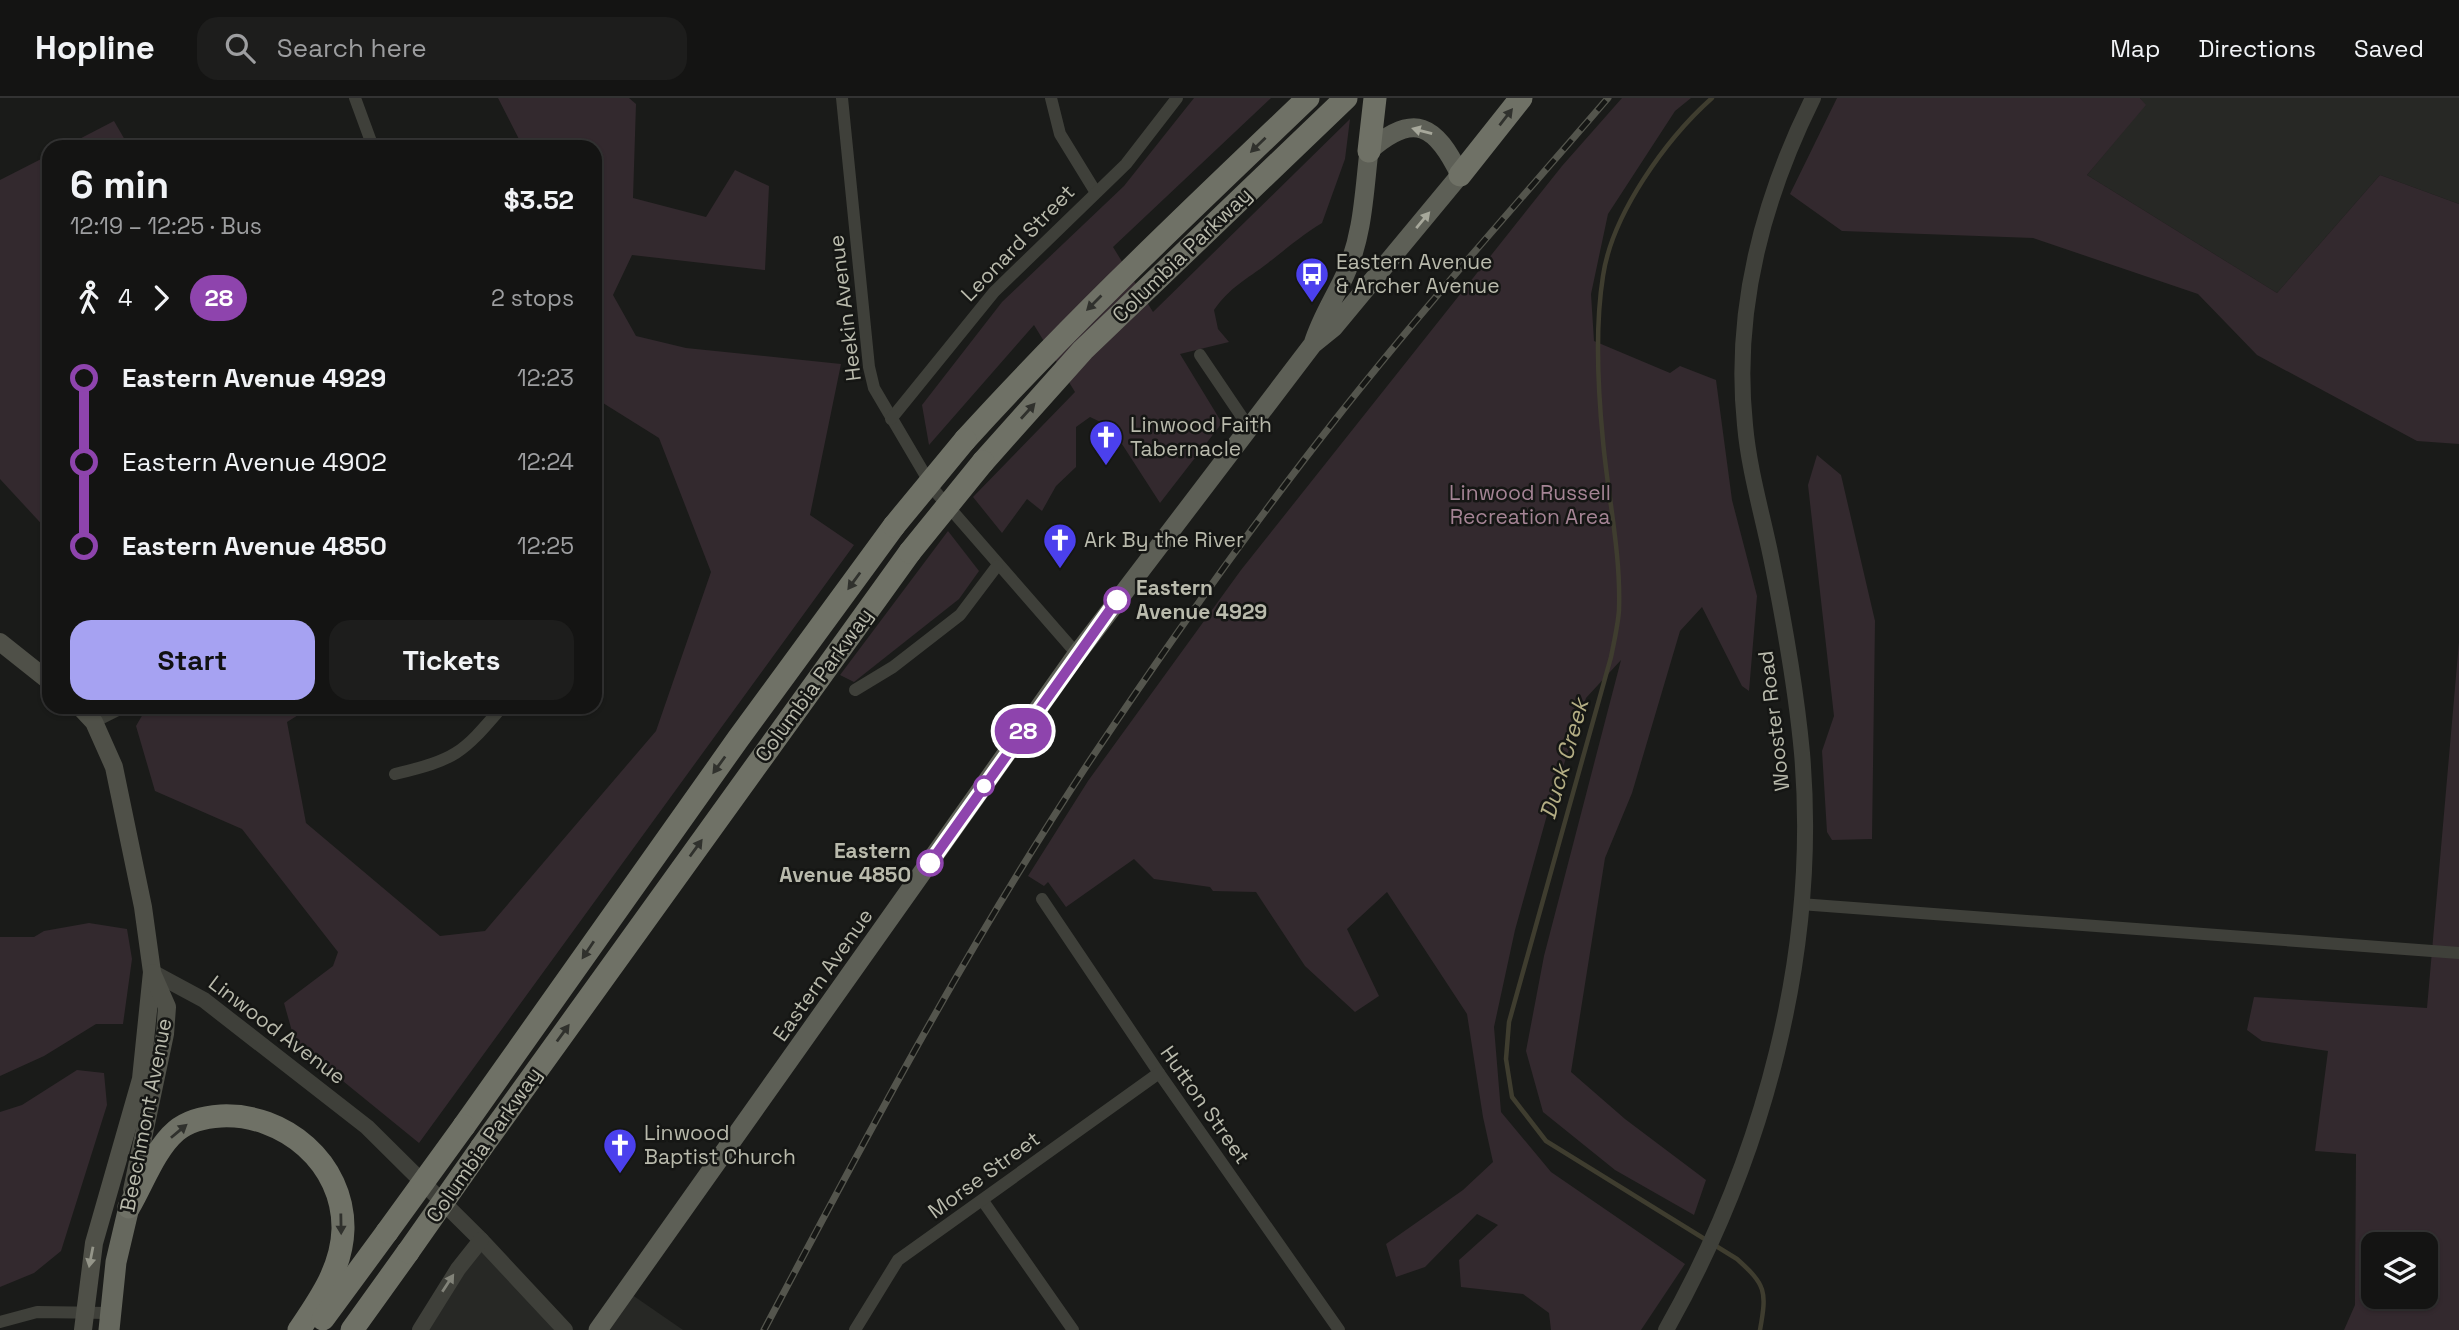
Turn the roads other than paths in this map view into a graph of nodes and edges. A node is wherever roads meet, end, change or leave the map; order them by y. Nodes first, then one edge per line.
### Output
1 (355, 98) edge
2 (842, 98) edge
3 (1051, 98) edge
4 (1177, 98) edge
5 (1308, 98) edge
6 (1346, 98) edge
7 (1375, 98) edge
8 (1521, 98) edge
9 (1813, 98) edge
10 (370, 140) edge
11 (1369, 151) junction
12 (1460, 175) junction
13 (1095, 191) junction
14 (1313, 344) junction
15 (1200, 355) dead end
16 (891, 419) junction
17 (1248, 426) junction
18 (997, 566) junction
19 (0, 642) edge
20 (1077, 654) junction
21 (42, 675) edge
22 (855, 690) dead end
23 (87, 714) edge
24 (110, 714) edge
25 (496, 714) edge
26 (94, 722) junction
27 (395, 774) dead end
28 (1042, 899) dead end
29 (1800, 904) junction
30 (2459, 953) edge
31 (152, 972) junction
32 (1159, 1073) junction
33 (983, 1201) junction
34 (129, 1207) junction
35 (481, 1240) junction
36 (83, 1311) junction
37 (109, 1321) edge
38 (0, 1322) edge
39 (83, 1330) edge
40 (299, 1330) edge
41 (316, 1330) edge
42 (352, 1330) edge
43 (420, 1330) edge
44 (565, 1330) edge
45 (598, 1330) edge
46 (855, 1330) edge
47 (1073, 1330) edge
48 (1339, 1330) edge
49 (1666, 1330) edge

1 - 10 street
2 - 16 street, Heekin Avenue
3 - 13 street
4 - 13 street, Leonard Street
5 -> 41 highway, Columbia Parkway, bridge
42 -> 6 highway, Columbia Parkway, bridge
7 - 11 highway
12 -> 8 highway
9 - 29 street, Wooster Road
12 -> 11 main road
11 - 14 main road
14 -> 12 main road
13 - 16 street, Leonard Street
14 - 17 main road, Eastern Avenue
15 - 17 street
16 - 18 street, Heekin Avenue
17 - 20 main road, Eastern Avenue
18 - 20 street, Heekin Avenue
18 - 22 street
19 - 21 main road
20 - 45 main road, Eastern Avenue
23 - 26 main road
24 - 26 street
25 - 27 street
26 - 31 main road
28 - 32 street, Hutton Street
29 - 30 street
29 - 49 street, Wooster Road
31 - 34 main road, Beechmont Avenue
31 - 35 street, Linwood Avenue
31 -> 36 main road, Beechmont Avenue
32 - 33 street, Morse Street
32 - 48 street, Hutton Street
33 - 46 street, Morse Street
33 - 47 street
34 - 37 highway, Beechmont Avenue
34 -> 40 highway
43 -> 35 street
35 - 44 street, Linwood Avenue
36 - 37 street
36 - 38 street
36 - 39 main road, Beechmont Avenue

